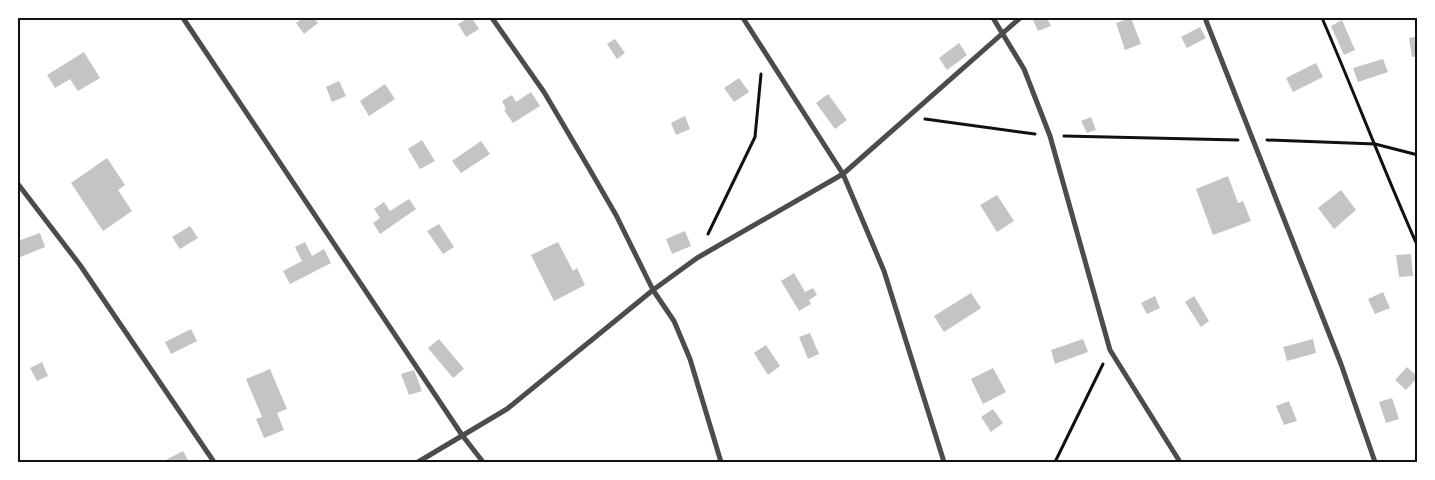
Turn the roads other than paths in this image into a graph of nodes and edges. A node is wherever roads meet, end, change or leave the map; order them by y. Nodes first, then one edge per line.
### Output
1 (182, 18) edge
2 (492, 18) edge
3 (743, 18) edge
4 (994, 18) edge
5 (1020, 18) edge
6 (1205, 18) edge
7 (1003, 33) junction
8 (843, 174) junction
9 (18, 184) edge
10 (653, 290) junction
11 (462, 435) junction
12 (214, 462) edge
13 (418, 462) edge
14 (483, 462) edge
15 (721, 462) edge
16 (944, 462) edge
17 (1180, 462) edge
18 (1375, 462) edge

1 - 11 street
2 - 10 street
3 - 8 street
4 - 7 street
5 - 7 street
6 - 18 street
7 - 8 street
7 - 17 street
8 - 10 street
8 - 16 street
9 - 12 street
10 - 11 street
10 - 15 street
11 - 13 street
11 - 14 street

